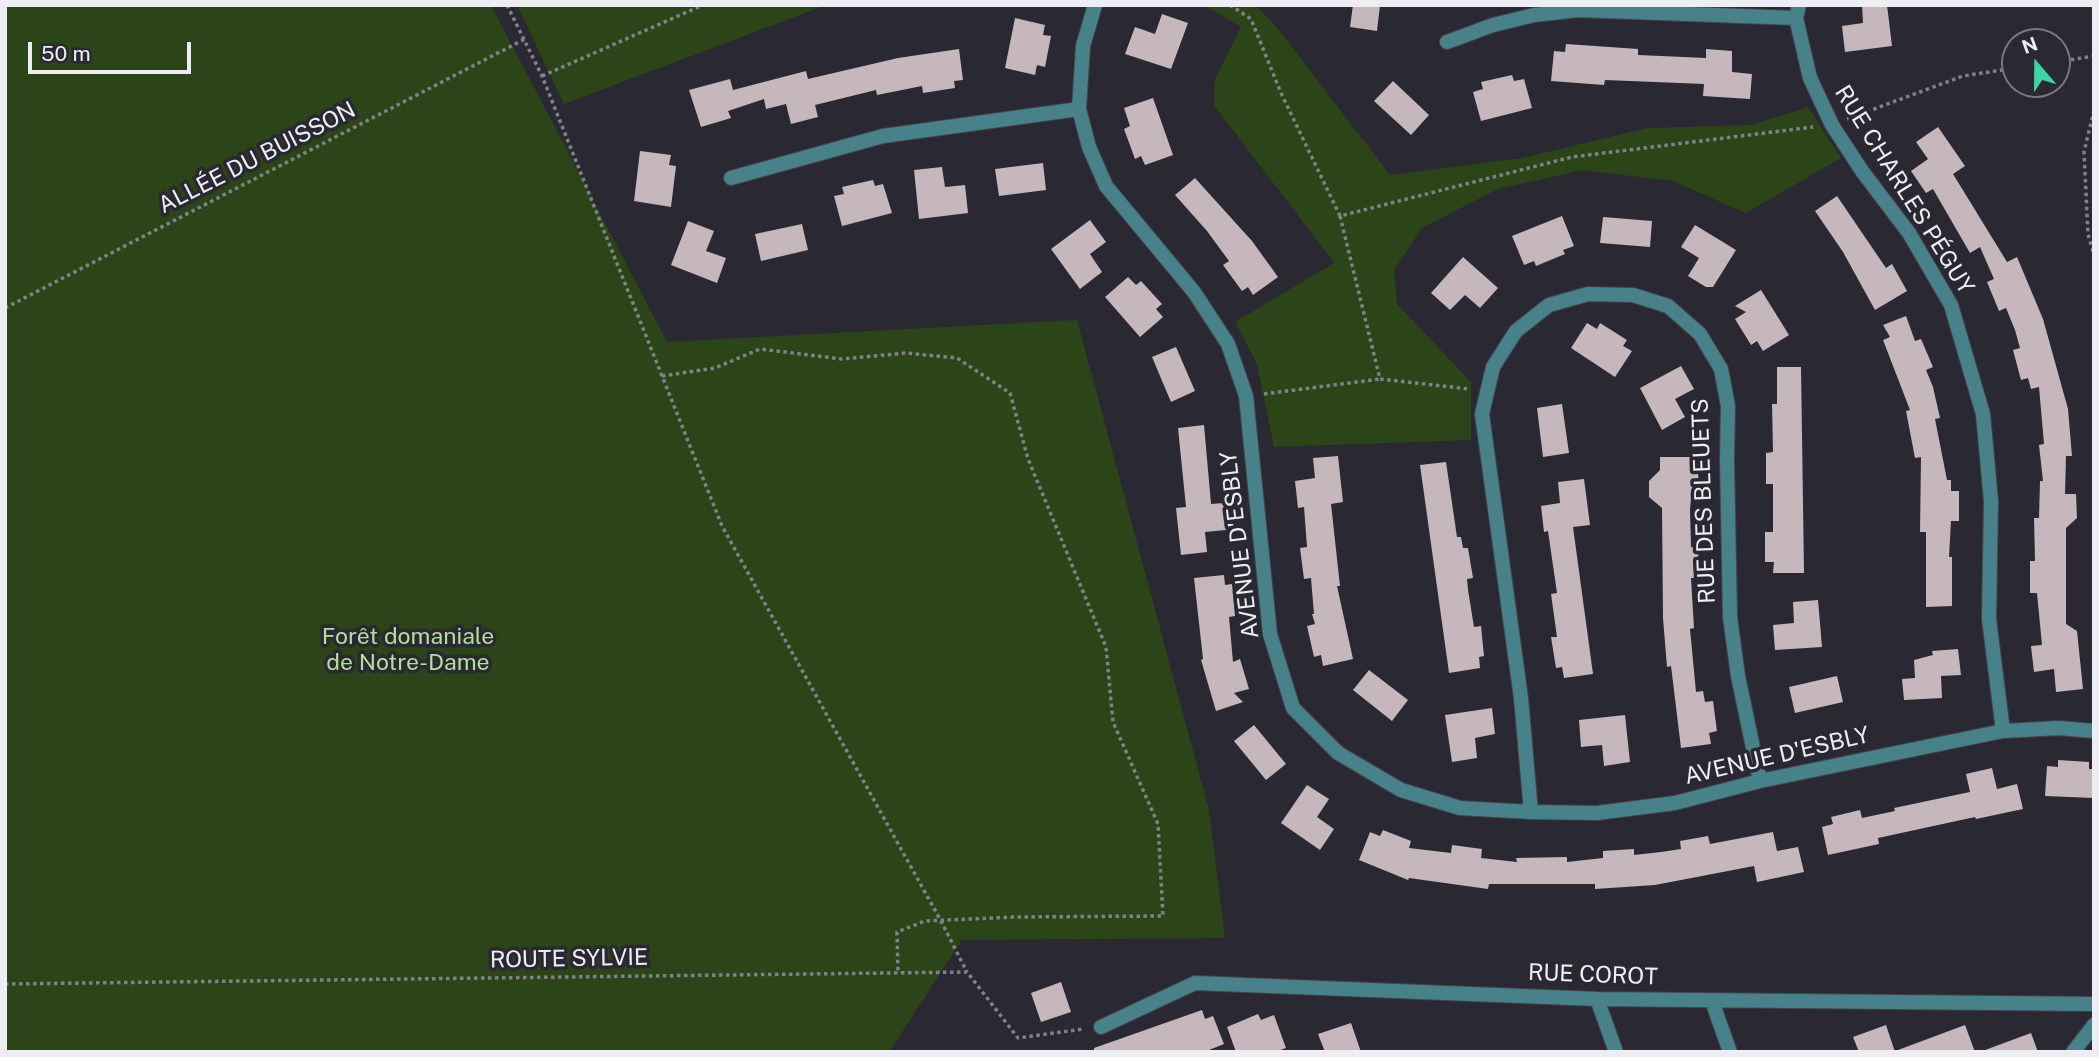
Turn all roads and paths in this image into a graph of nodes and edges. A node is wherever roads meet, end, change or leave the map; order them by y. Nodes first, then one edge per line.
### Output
1 (507, 5) edge
2 (703, 5) edge
3 (1095, 5) edge
4 (1230, 5) edge
5 (1798, 12) edge
6 (525, 39) junction
7 (1447, 42) dead end
8 (2094, 56) edge
9 (2071, 60) edge
10 (2001, 70) edge
11 (542, 76) junction
12 (1079, 109) junction
13 (2094, 110) edge
14 (1832, 125) junction
15 (731, 178) dead end
16 (1340, 216) junction
17 (2094, 255) edge
18 (5, 308) edge
19 (662, 376) junction
20 (1380, 379) junction
21 (1488, 392) junction
22 (1246, 396) junction
23 (2003, 731) junction
24 (2094, 731) edge
25 (1760, 781) junction
26 (1531, 812) junction
27 (941, 921) junction
28 (967, 972) junction
29 (898, 973) junction
30 (5, 984) edge
31 (1597, 999) junction
32 (1712, 1001) junction
33 (2094, 1004) edge
34 (2094, 1024) edge
35 (1101, 1027) joint
36 (1616, 1052) edge
37 (1730, 1052) edge
38 (2073, 1052) edge

1 - 6 path
2 - 11 path
3 - 12 street, AVENUE D'ESBLY
4 - 16 path
5 - 7 street
5 - 14 street, RUE CHARLES PÉGUY
6 - 11 path
6 - 18 path, ALLÉE DU BUISSON
8 - 9 path
10 - 14 path
11 - 19 path
12 - 15 street
12 - 22 street, AVENUE D'ESBLY
13 - 17 path
14 - 16 path
14 - 23 street, RUE CHARLES PÉGUY
16 - 20 path
19 - 27 path
19 - 27 path
20 - 21 path
20 - 22 path
21 - 25 street, RUE DES BLEUETS
21 - 26 street, RUE DES BLEUETS
22 - 26 street, AVENUE D'ESBLY
23 - 24 street, AVENUE D'ESBLY
23 - 25 street, AVENUE D'ESBLY
25 - 26 street, AVENUE D'ESBLY
27 - 28 path
27 - 29 path
28 - 29 path, ROUTE SYLVIE
28 - 35 path
29 - 30 path, ROUTE SYLVIE
31 - 32 street, RUE COROT
31 - 35 street, RUE COROT
31 - 36 street
32 - 33 street, RUE COROT
32 - 37 street
34 - 38 street

